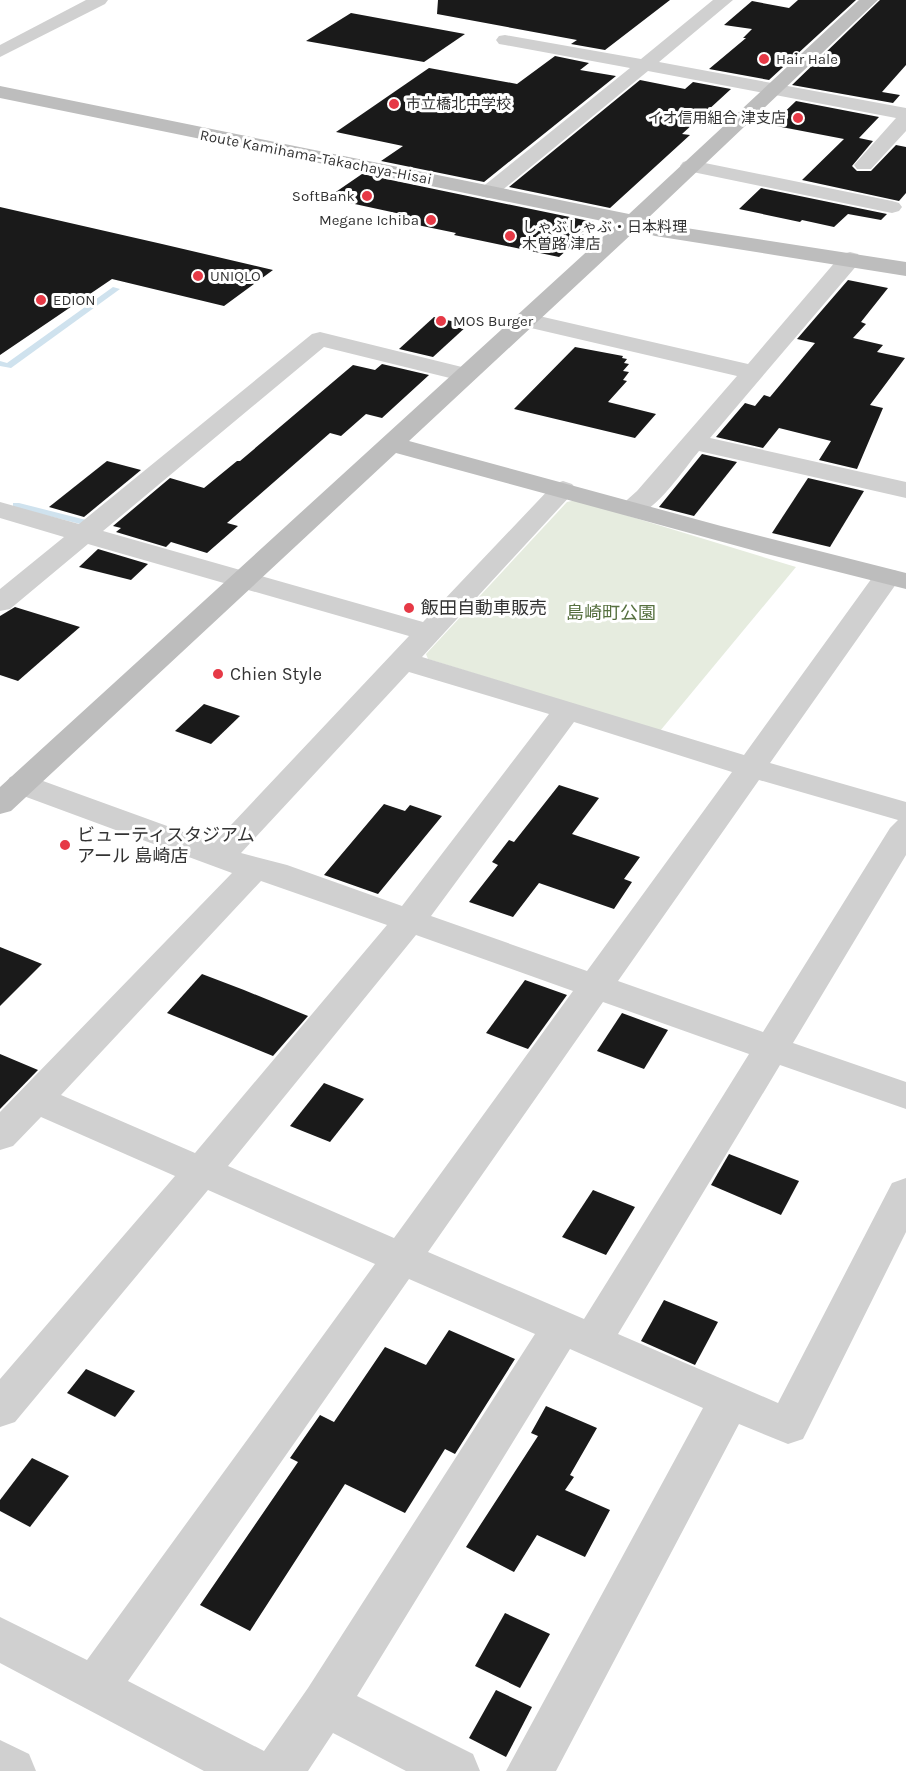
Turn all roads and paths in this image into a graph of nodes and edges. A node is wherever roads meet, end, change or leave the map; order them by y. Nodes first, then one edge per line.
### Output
1 (99, 0) edge
2 (724, 0) edge
3 (869, 0) edge
4 (505, 40) dead end
5 (0, 52) edge
6 (644, 65) junction
7 (773, 89) junction
8 (0, 92) edge
9 (906, 114) edge
10 (906, 119) edge
11 (864, 165) dead end
12 (690, 166) junction
13 (488, 192) junction
14 (892, 207) dead end
15 (633, 221) junction
16 (906, 255) edge
17 (849, 259) junction
18 (906, 269) edge
19 (526, 320) junction
20 (753, 372) junction
21 (466, 375) junction
22 (693, 442) junction
23 (390, 444) junction
24 (563, 489) junction
25 (906, 490) edge
26 (632, 508) junction
27 (0, 510) edge
28 (84, 534) junction
29 (244, 579) junction
30 (897, 579) edge
31 (0, 603) edge
32 (429, 633) junction
33 (404, 661) junction
34 (567, 710) junction
35 (753, 768) junction
36 (11, 794) edge
37 (906, 812) edge
38 (906, 828) edge
39 (220, 856) junction
40 (254, 869) junction
41 (409, 921) junction
42 (595, 987) junction
43 (771, 1049) junction
44 (906, 1096) edge
45 (35, 1099) junction
46 (0, 1136) edge
47 (203, 1170) junction
48 (906, 1193) edge
49 (401, 1258) junction
50 (577, 1334) junction
51 (729, 1401) junction
52 (0, 1409) edge
53 (0, 1639) edge
54 (95, 1688) junction
55 (325, 1704) junction
56 (0, 1764) edge
57 (12, 1771) edge
58 (253, 1771) edge
59 (279, 1771) edge
60 (456, 1771) edge
61 (530, 1771) edge

1 - 5 street
2 - 6 street
3 - 7 street
4 - 6 street
6 - 7 street
6 - 13 street
7 - 9 street
7 - 12 street
8 - 13 street, Route Kamihama-Takachaya-Hisai
10 - 11 street
12 - 14 street
12 - 15 street
13 - 15 street, Route Kamihama-Takachaya-Hisai
15 - 16 street, Route Kamihama-Takachaya-Hisai
15 - 17 street, Route Kamihama-Takachaya-Hisai
15 - 19 street
17 - 18 street, Route Kamihama-Takachaya-Hisai
17 - 20 street
19 - 20 street
19 - 21 street
20 - 22 street
21 - 23 street
21 - 28 street
22 - 25 street
22 - 26 street
23 - 24 street
23 - 29 street
24 - 26 street
24 - 32 street
26 - 30 street
27 - 28 street
28 - 29 street
28 - 31 street
29 - 32 street
29 - 36 street
30 - 35 street
32 - 33 street
33 - 34 street
33 - 39 street
34 - 35 street
34 - 41 street
35 - 37 street
35 - 42 street
36 - 39 street
38 - 43 street
39 - 40 street
40 - 41 street
40 - 45 street
41 - 42 street
41 - 47 street
42 - 43 street
42 - 49 street
43 - 44 street
43 - 50 street
45 - 46 street
45 - 47 street
47 - 49 street
47 - 52 street
48 - 51 street
49 - 50 street
49 - 54 street
50 - 51 street
50 - 55 street
51 - 61 street
53 - 54 street
54 - 58 street
55 - 59 street
55 - 60 street
56 - 57 street

